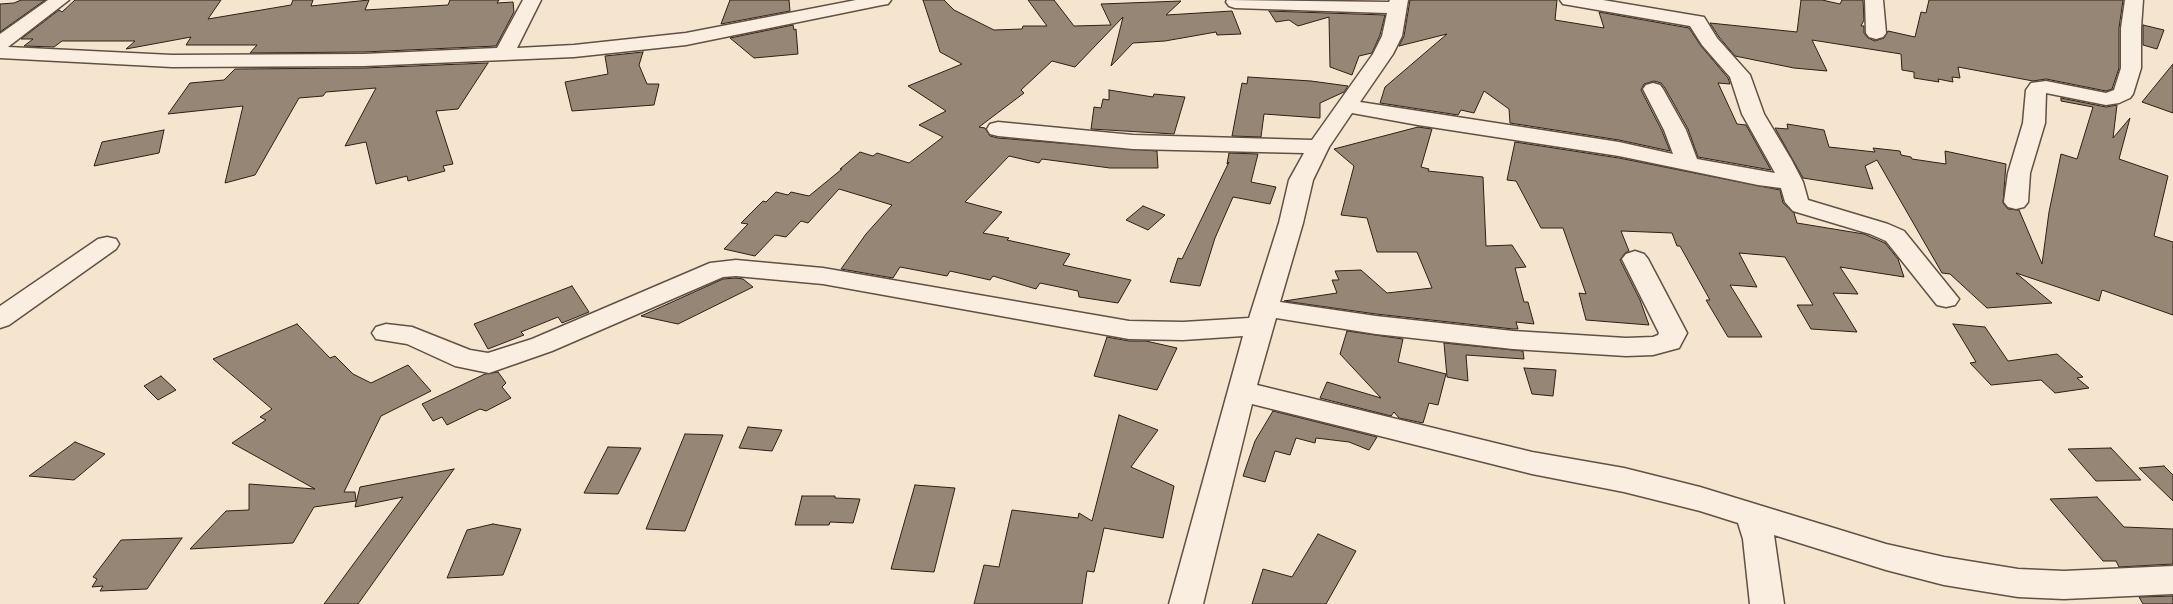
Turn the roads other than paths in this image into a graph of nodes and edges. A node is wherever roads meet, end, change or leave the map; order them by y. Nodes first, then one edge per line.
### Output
1 (60, 0) edge
2 (532, 0) edge
3 (882, 0) edge
4 (1569, 0) edge
5 (1874, 0) edge
6 (2134, 0) edge
7 (859, 2) edge
8 (1234, 2) dead end
9 (1399, 4) edge
10 (1876, 33) dead end
11 (0, 43) edge
12 (0, 52) edge
13 (503, 55) junction
14 (1653, 90) dead end
15 (1347, 106) junction
16 (998, 129) dead end
17 (1318, 147) junction
18 (1688, 163) junction
19 (1791, 182) junction
20 (2016, 202) dead end
21 (107, 244) dead end
22 (1635, 259) dead end
23 (1946, 299) dead end
24 (1264, 317) junction
25 (0, 319) edge
26 (386, 333) dead end
27 (1241, 391) junction
28 (1751, 514) junction
29 (2173, 580) edge
30 (1186, 604) edge
31 (1767, 604) edge

1 - 11 street
2 - 13 street
3 - 7 street
4 - 19 street
5 - 10 street
6 - 20 street
7 - 13 street
8 - 9 street
9 - 15 street
12 - 13 street
14 - 18 street
15 - 17 street
15 - 18 street
16 - 17 street
17 - 24 street
18 - 19 street
19 - 23 street
21 - 25 street
22 - 24 street
24 - 26 street
24 - 27 street
27 - 28 street
27 - 30 street
28 - 29 street
28 - 31 street

